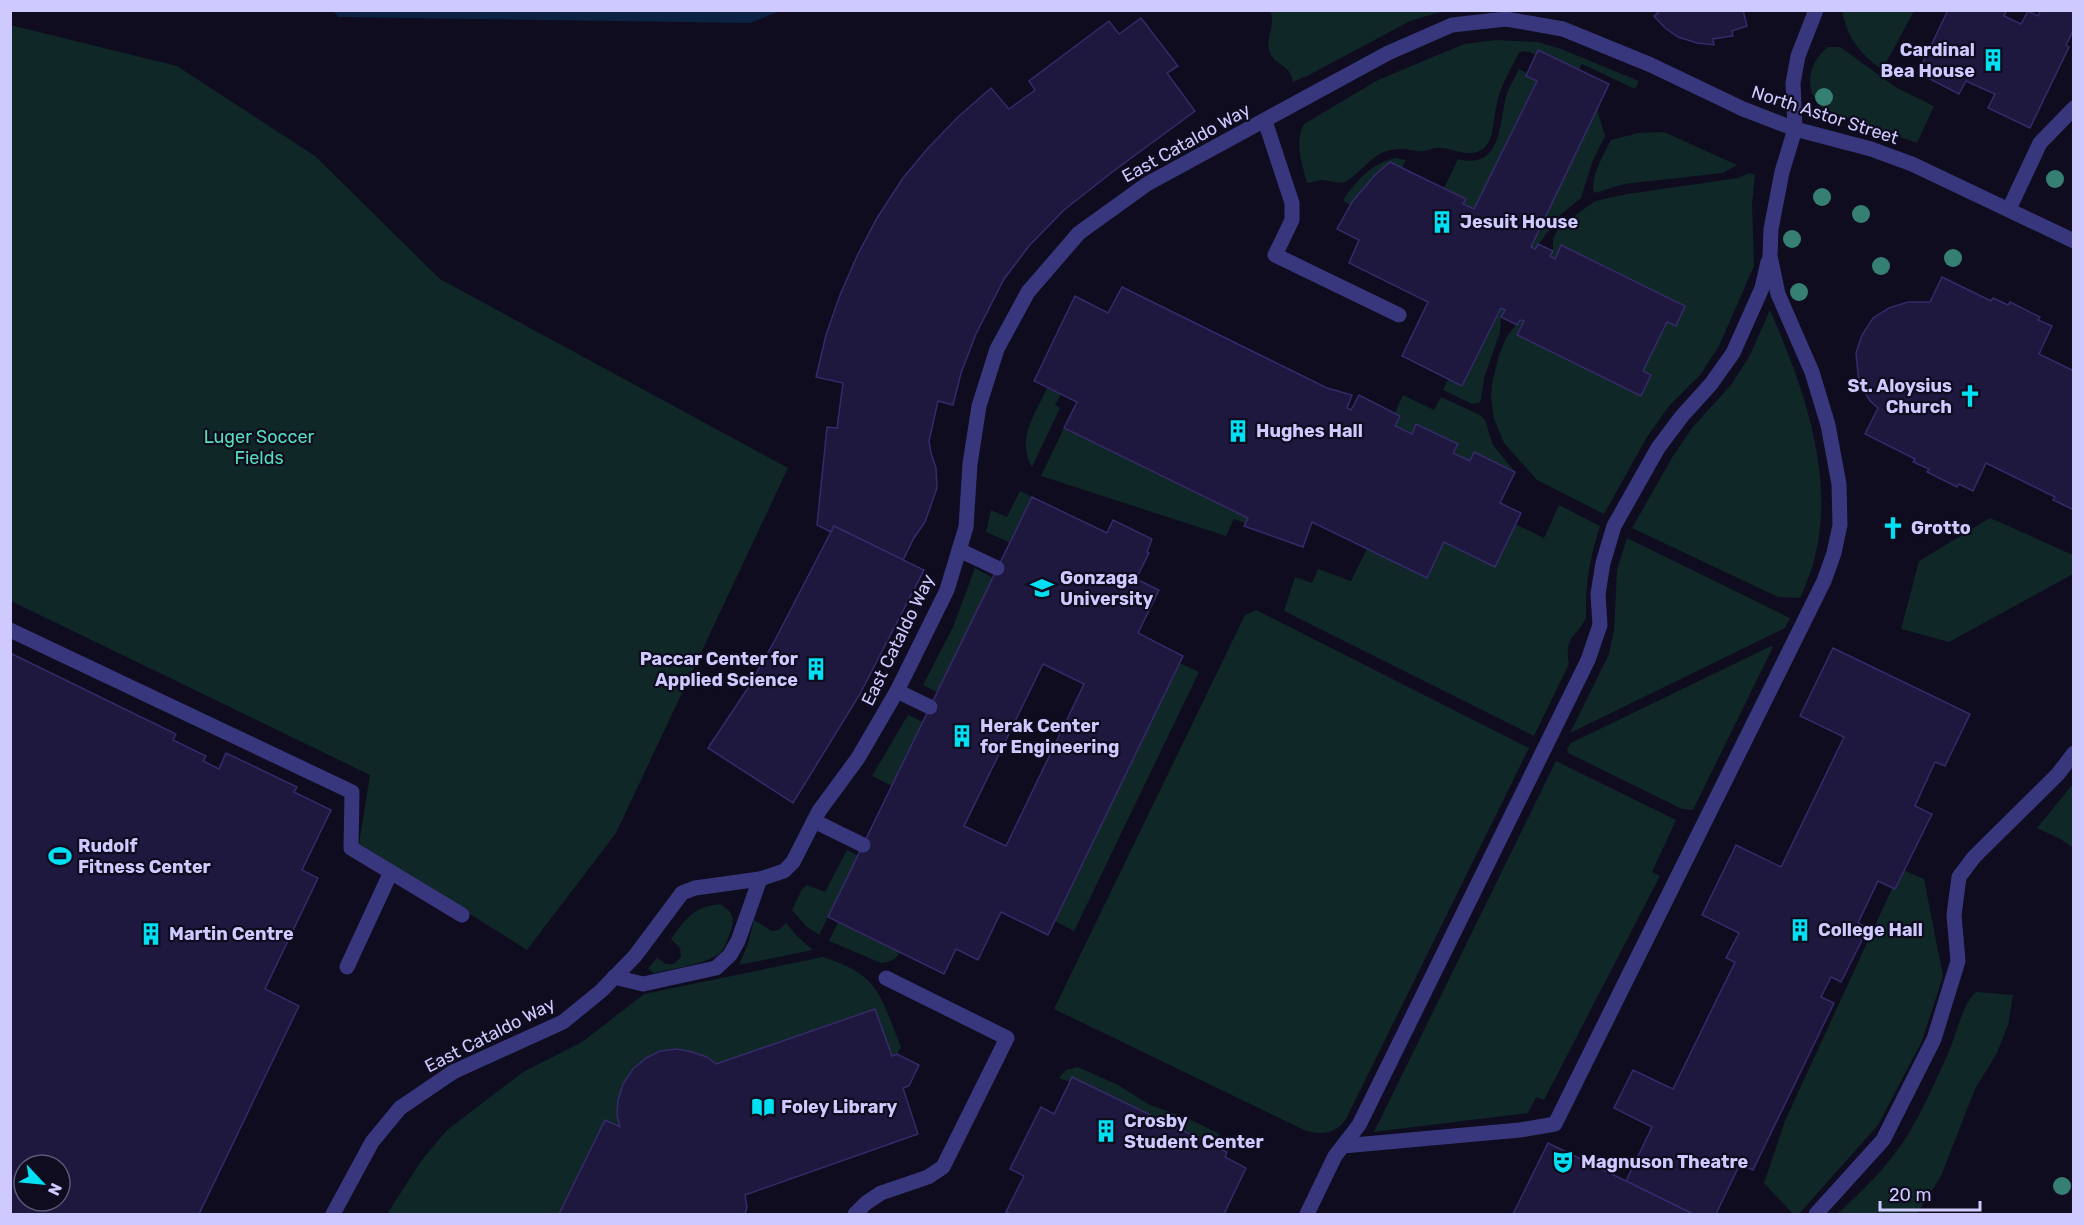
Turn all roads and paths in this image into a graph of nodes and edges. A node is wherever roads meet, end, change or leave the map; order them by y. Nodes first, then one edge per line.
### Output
1 (1816, 10) edge
2 (1563, 29) joint
3 (2073, 108) edge
4 (1265, 121) junction
5 (1795, 129) junction
6 (2009, 209) junction
7 (2073, 241) edge
8 (1770, 256) junction
9 (1400, 315) dead end
10 (959, 550) junction
11 (997, 568) dead end
12 (10, 630) edge
13 (897, 692) junction
14 (930, 707) dead end
15 (2073, 753) edge
16 (814, 821) junction
17 (863, 845) dead end
18 (391, 872) junction
19 (760, 879) junction
20 (462, 915) dead end
21 (347, 967) dead end
22 (614, 977) junction
23 (886, 978) dead end
24 (1343, 1146) junction
25 (333, 1215) edge
26 (855, 1215) edge
27 (1307, 1215) edge
28 (1816, 1215) edge

1 - 5 street
2 - 4 street, East Cataldo Way
2 - 5 street, North Astor Street
3 - 6 street
4 - 9 street
4 - 10 street, East Cataldo Way
5 - 6 street, North Astor Street
5 - 8 street
6 - 7 street, North Astor Street
8 - 24 street
8 - 24 street
10 - 11 street
10 - 13 street, East Cataldo Way
12 - 18 street
13 - 14 street
13 - 16 street, East Cataldo Way
15 - 28 street
16 - 17 street
16 - 19 street, East Cataldo Way
18 - 20 street
18 - 21 street
19 - 22 street, East Cataldo Way
19 - 22 street
22 - 25 street, East Cataldo Way
23 - 26 street
24 - 27 street

